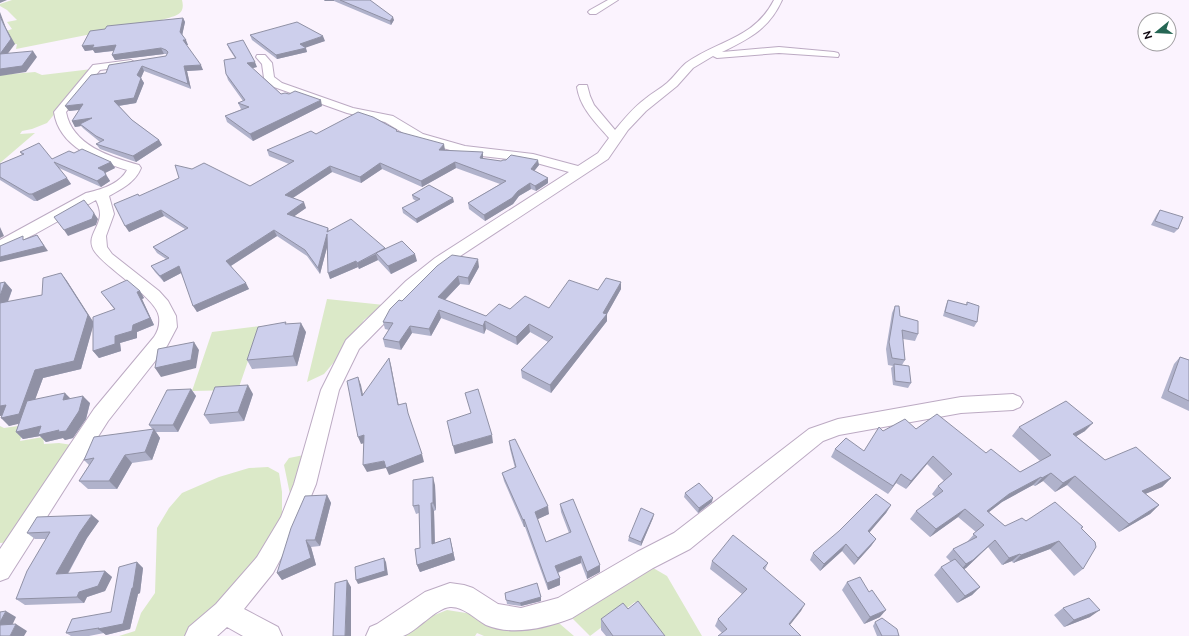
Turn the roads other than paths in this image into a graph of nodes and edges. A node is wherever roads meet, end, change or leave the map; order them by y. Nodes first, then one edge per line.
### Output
1 (614, 0) edge
2 (778, 0) edge
3 (593, 12) dead end
4 (709, 55) junction
5 (834, 56) dead end
6 (261, 57) dead end
7 (141, 62) edge
8 (583, 87) dead end
9 (615, 138) junction
10 (579, 171) junction
11 (102, 195) junction
12 (0, 246) edge
13 (1013, 402) dead end
14 (0, 570) edge
15 (225, 613) junction
16 (198, 636) edge
17 (269, 636) edge
18 (379, 636) edge

1 - 3 street
2 - 4 street
4 - 5 street
4 - 9 street
6 - 10 street
7 - 11 street
8 - 9 street
9 - 10 street
10 - 15 street
11 - 12 street
11 - 14 street
13 - 18 street
15 - 16 street
15 - 17 street

